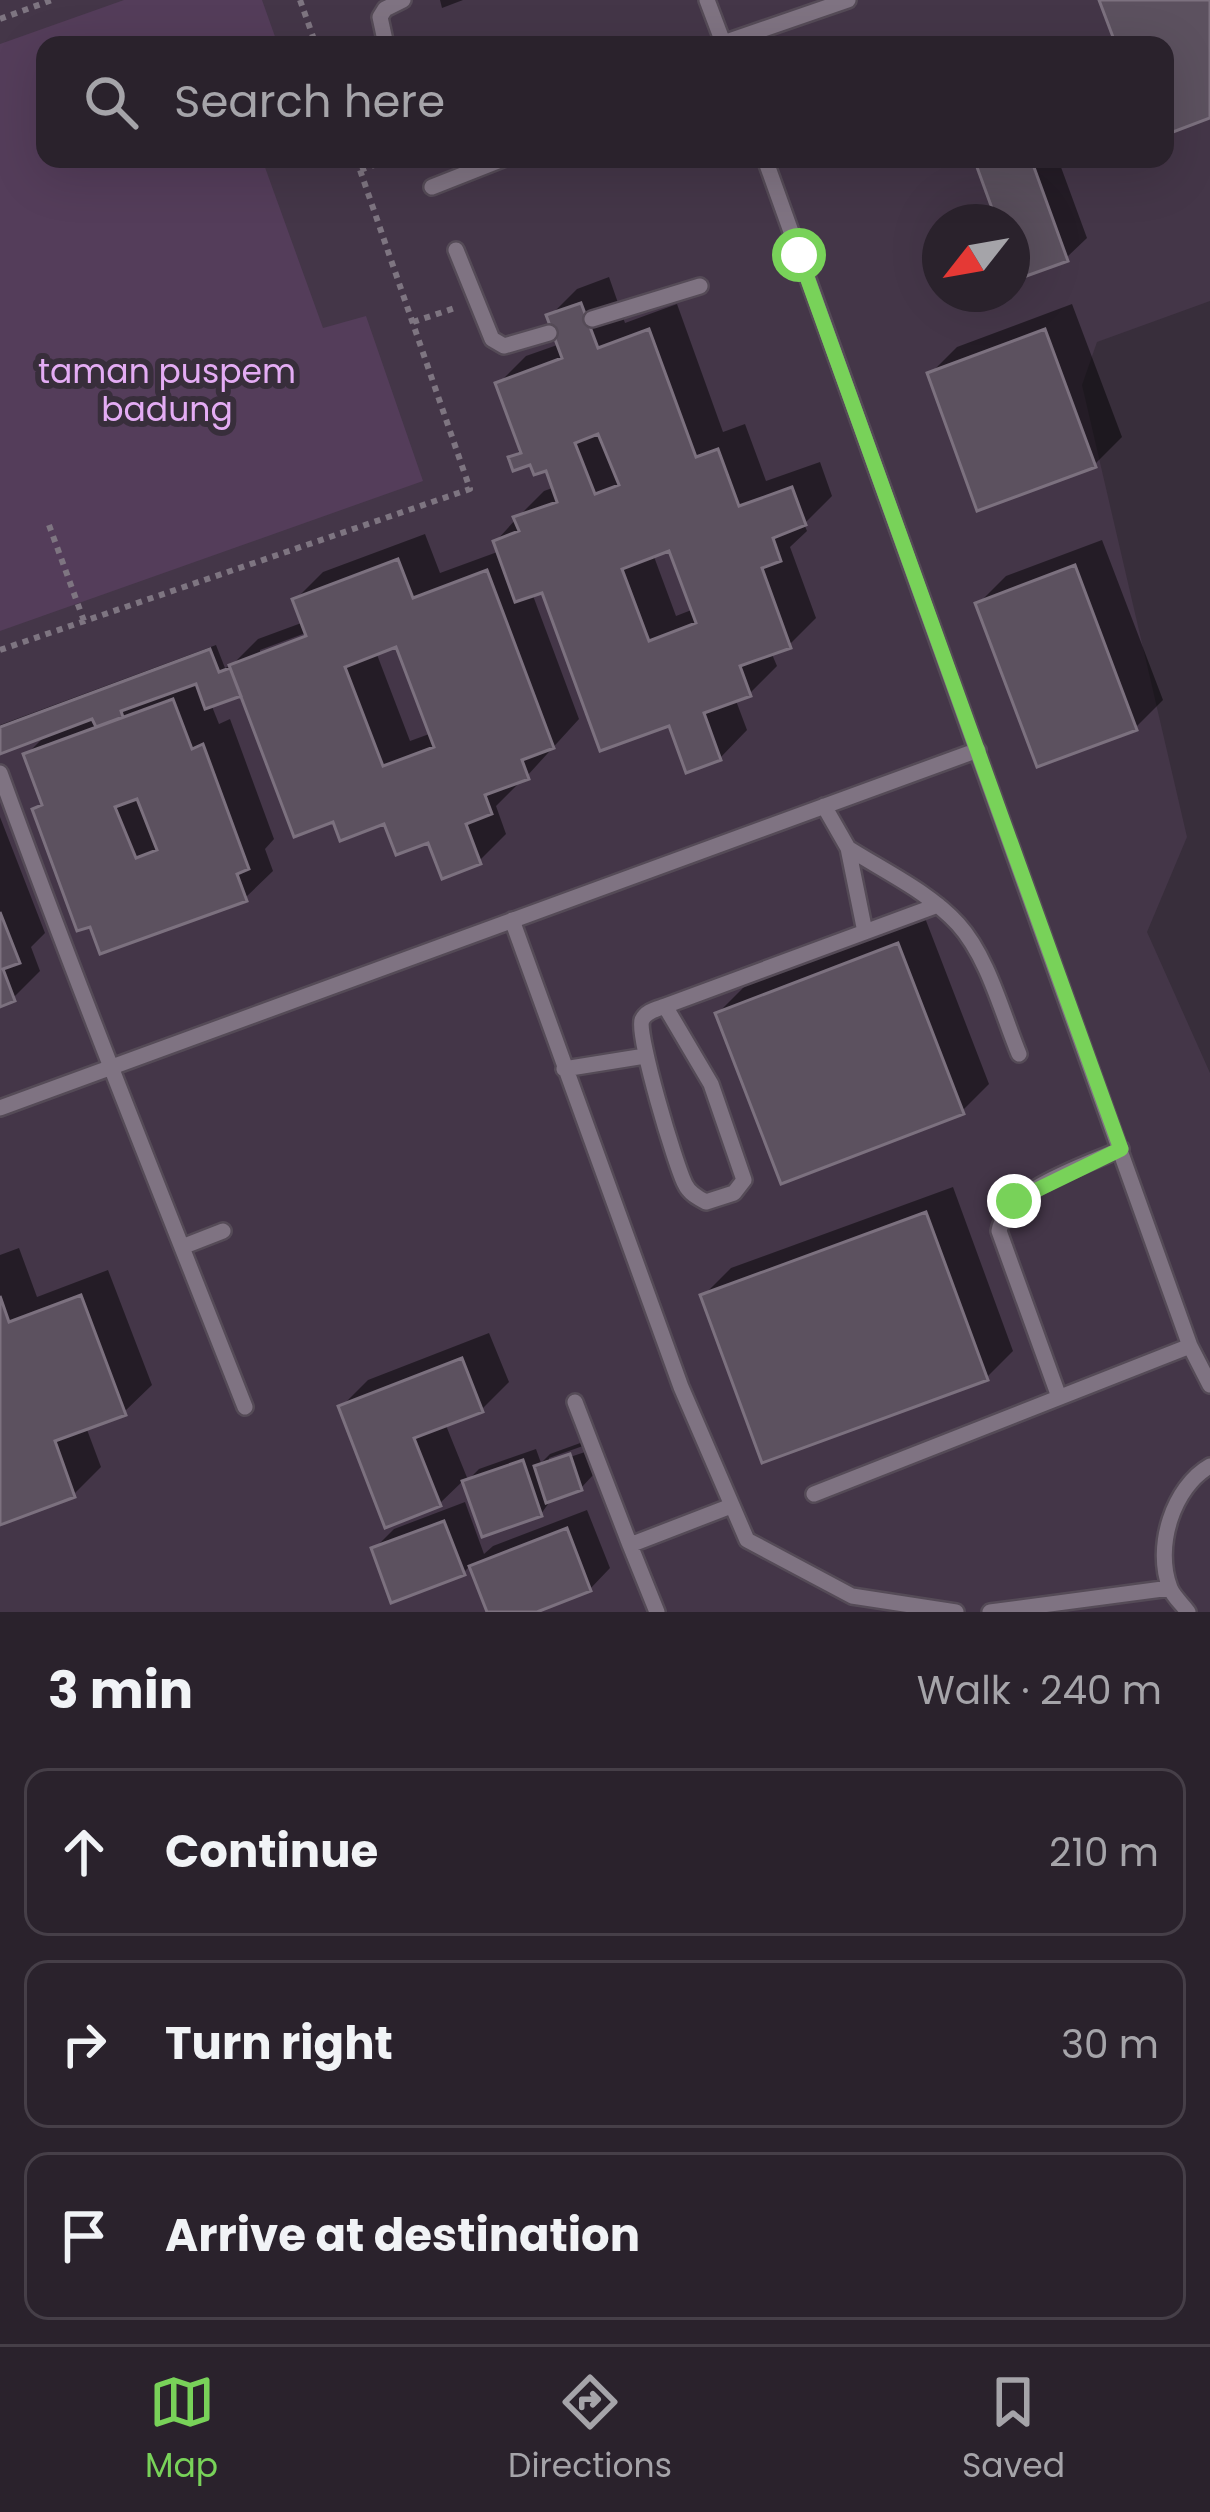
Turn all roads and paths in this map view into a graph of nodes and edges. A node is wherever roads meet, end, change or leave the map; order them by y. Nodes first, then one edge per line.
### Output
1 (52, 0) edge
2 (300, 0) edge
3 (403, 0) edge
4 (707, 0) edge
5 (848, 0) edge
6 (0, 20) edge
7 (313, 36) edge
8 (384, 36) edge
9 (720, 36) edge
10 (746, 36) edge
11 (366, 168) edge
12 (480, 168) edge
13 (768, 168) edge
14 (360, 170) joint
15 (432, 187) dead end
16 (456, 250) dead end
17 (700, 286) dead end
18 (475, 301) junction
19 (592, 320) dead end
20 (413, 322) junction
21 (549, 332) dead end
22 (50, 525) dead end
23 (84, 621) junction
24 (0, 650) edge
25 (978, 750) junction
26 (0, 773) edge
27 (824, 806) junction
28 (848, 848) junction
29 (938, 905) junction
30 (512, 920) junction
31 (866, 932) junction
32 (665, 1006) junction
33 (1019, 1054) dead end
34 (645, 1055) junction
35 (113, 1067) junction
36 (564, 1069) junction
37 (0, 1108) edge
38 (1121, 1149) junction
39 (223, 1232) dead end
40 (182, 1246) junction
41 (1190, 1346) junction
42 (1210, 1385) edge
43 (1059, 1397) junction
44 (575, 1402) dead end
45 (245, 1407) dead end
46 (1210, 1466) edge
47 (814, 1494) dead end
48 (731, 1506) junction
49 (631, 1545) junction
50 (1170, 1588) junction
51 (657, 1612) edge
52 (956, 1612) edge
53 (990, 1612) edge
54 (1188, 1612) edge

1 - 6 path
2 - 7 path
3 - 8 lane
4 - 9 lane
5 - 10 lane
11 - 14 path
12 - 15 lane
13 - 25 lane
14 - 20 path
16 - 18 lane
17 - 19 lane
18 - 20 path
18 - 21 lane
20 - 23 path
22 - 23 path
23 - 24 path
25 - 27 lane
25 - 38 lane
26 - 35 lane
27 - 28 lane
27 - 30 lane
28 - 29 lane
28 - 31 lane
29 - 31 lane
29 - 33 lane
30 - 35 lane
30 - 36 lane
31 - 32 lane
32 - 34 lane
32 - 34 lane
34 - 36 lane
35 - 37 lane
35 - 40 lane
36 - 48 lane
38 - 41 lane
38 - 43 lane
39 - 40 lane
40 - 45 lane
41 - 42 lane
41 - 43 lane
43 - 47 lane
44 - 49 lane
46 - 50 lane
48 - 49 lane
48 - 52 lane
49 - 51 lane
50 - 53 lane
50 - 54 lane

